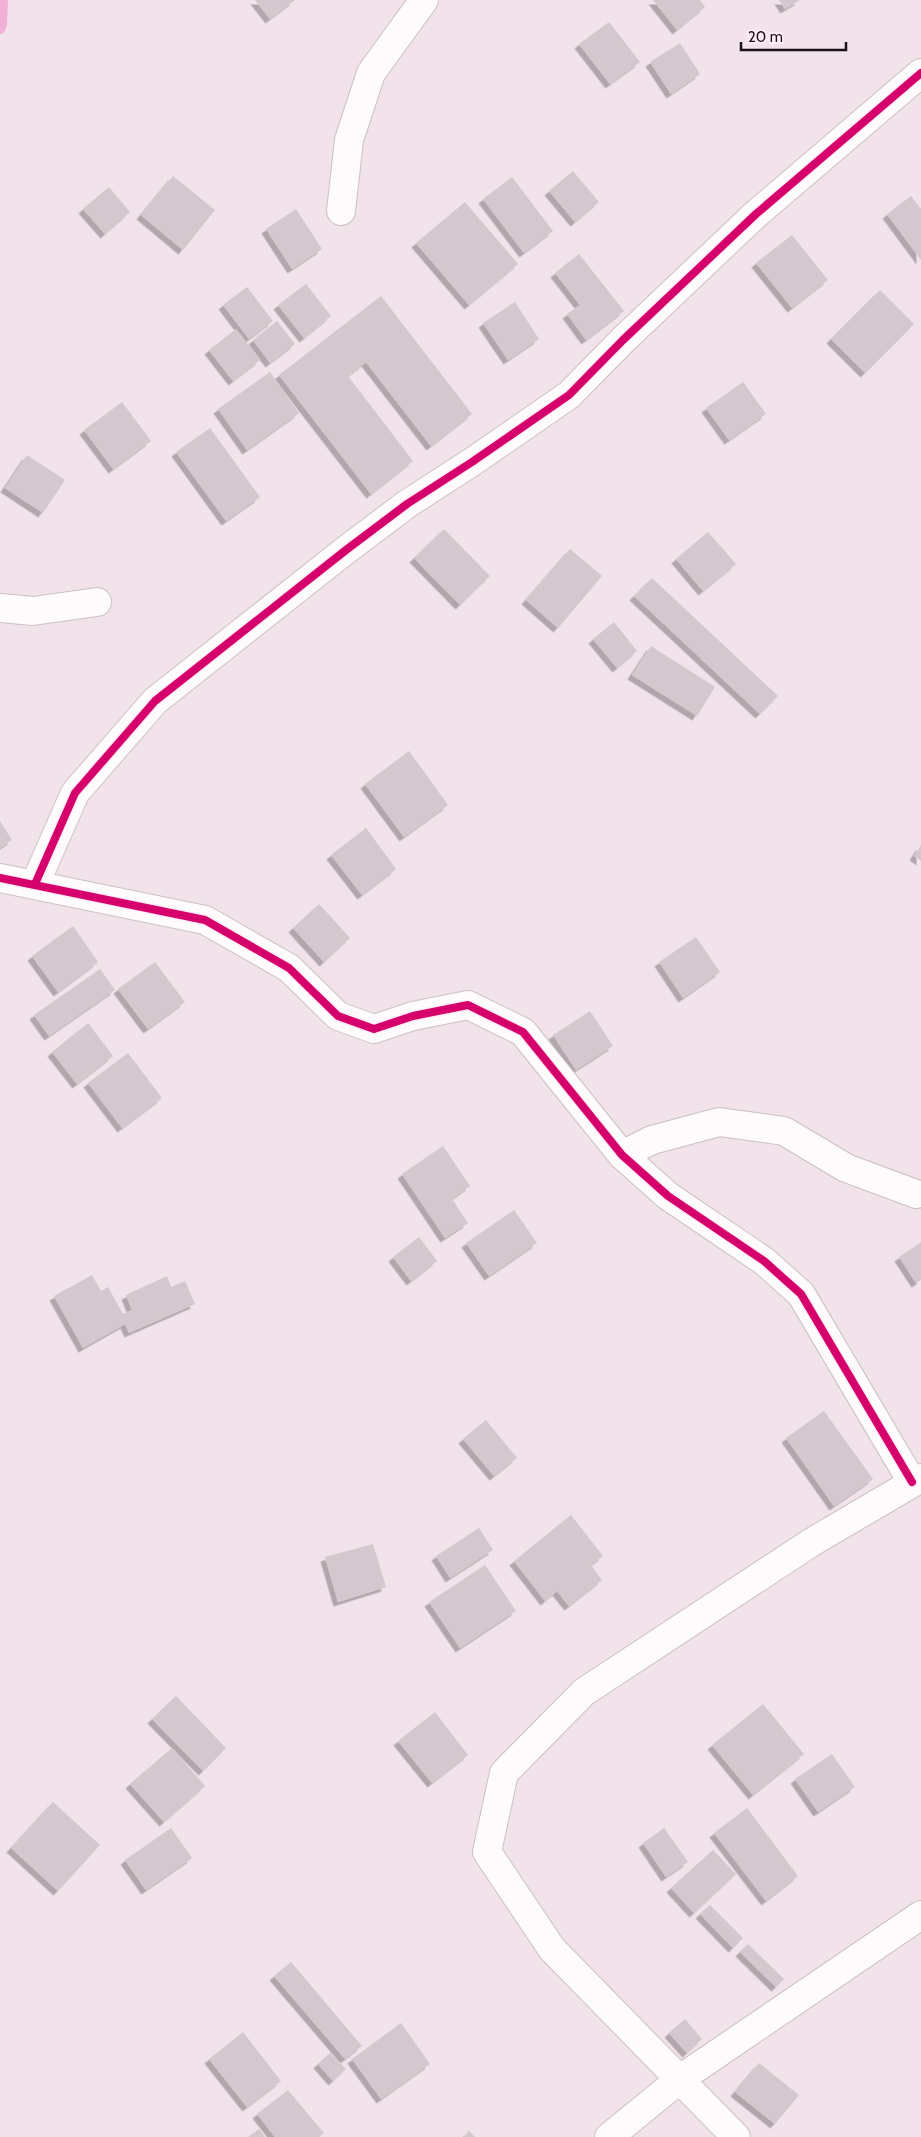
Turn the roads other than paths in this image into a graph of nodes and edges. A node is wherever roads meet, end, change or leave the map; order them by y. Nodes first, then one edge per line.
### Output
1 (424, 0) edge
2 (921, 73) edge
3 (341, 211) dead end
4 (97, 602) dead end
5 (0, 608) edge
6 (0, 878) edge
7 (35, 884) junction
8 (622, 1156) junction
9 (916, 1194) dead end
10 (917, 1480) edge
11 (921, 1915) edge
12 (680, 2079) junction
13 (609, 2137) edge
14 (736, 2137) edge

1 - 3 street
2 - 7 street
4 - 5 street
6 - 7 street
7 - 8 street
8 - 9 street
8 - 10 street
10 - 12 street
11 - 12 street
12 - 13 street
12 - 14 street

